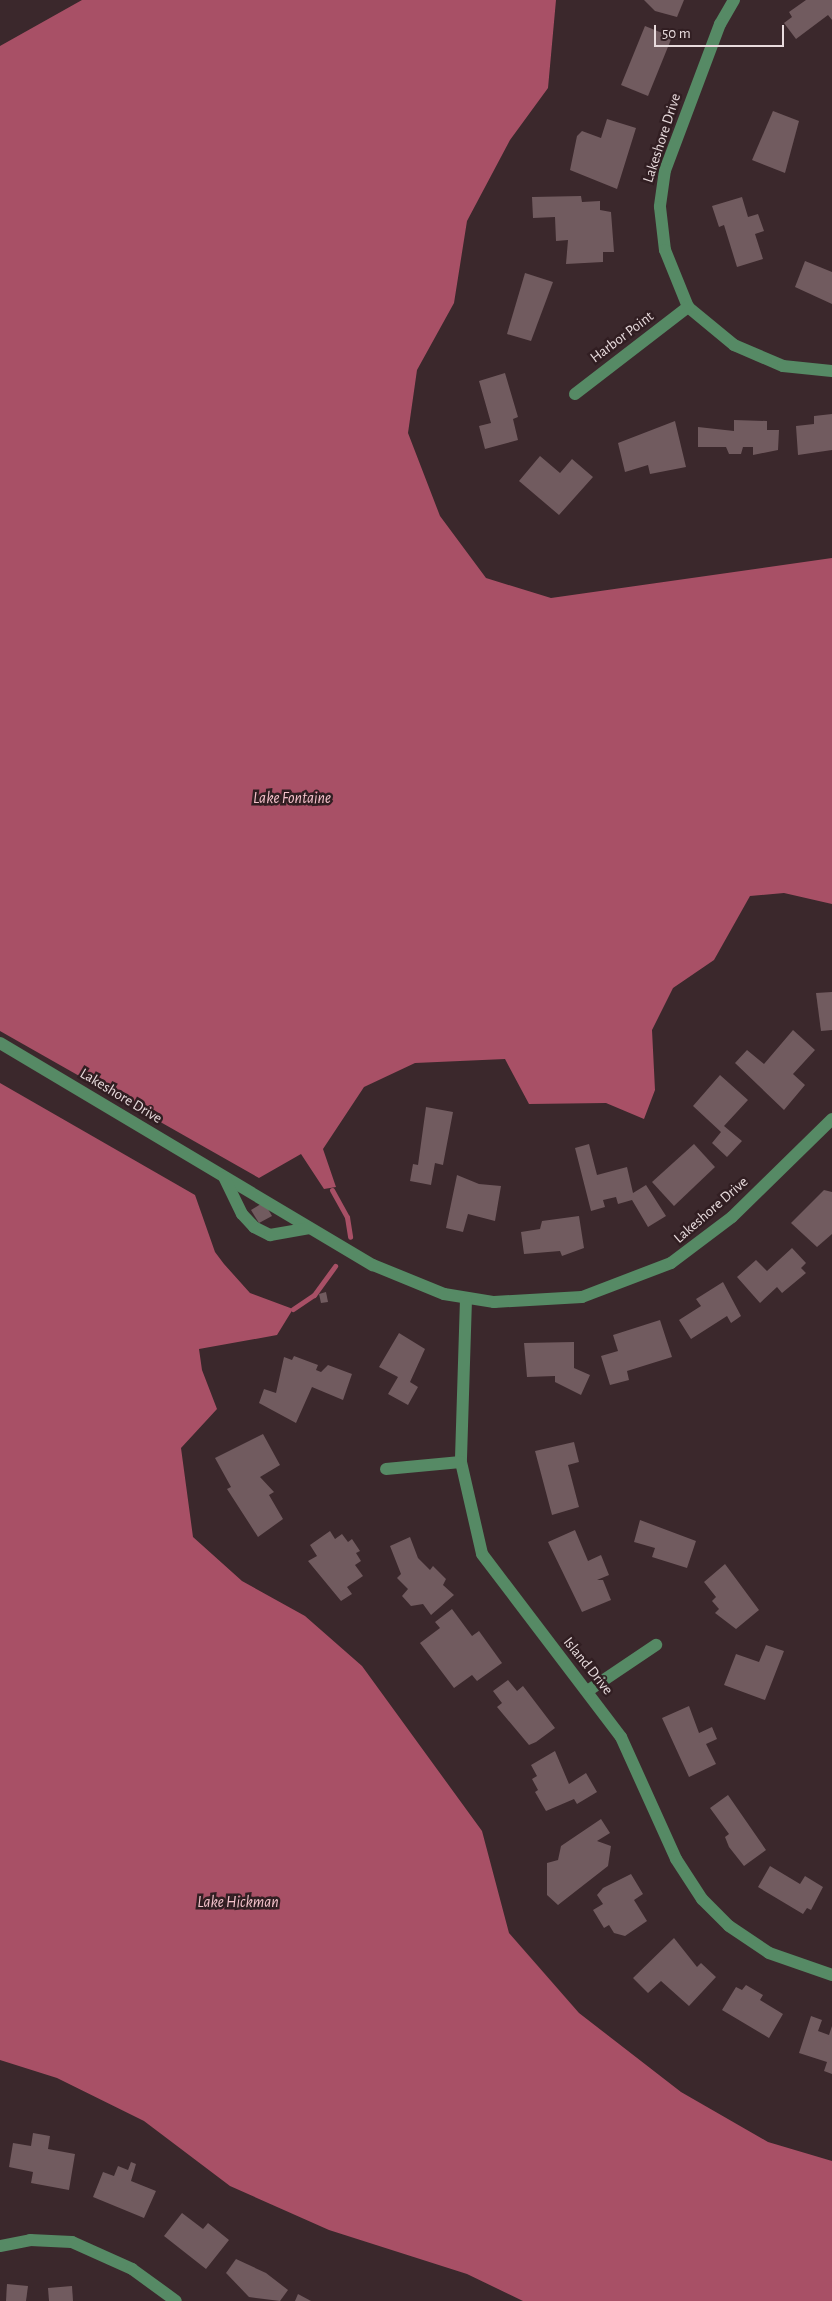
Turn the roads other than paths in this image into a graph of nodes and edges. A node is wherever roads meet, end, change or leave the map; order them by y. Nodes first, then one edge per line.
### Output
1 (734, 0) edge
2 (688, 307) junction
3 (832, 371) edge
4 (575, 394) dead end
5 (0, 1043) edge
6 (832, 1120) edge
7 (224, 1177) junction
8 (309, 1228) junction
9 (466, 1299) junction
10 (461, 1462) junction
11 (386, 1469) dead end
12 (656, 1645) dead end
13 (589, 1690) junction
14 (832, 1975) edge
15 (0, 2246) edge
16 (176, 2301) edge

1 - 2 street, Lakeshore Drive
2 - 3 street, Lakeshore Drive
2 - 4 street, Harbor Point
5 - 7 street, Lakeshore Drive
6 - 9 street, Lakeshore Drive
7 - 8 street, Lakeshore Drive
7 - 8 street
8 - 9 street, Lakeshore Drive
9 - 10 street, Island Drive
10 - 11 street
10 - 13 street, Island Drive
12 - 13 street
13 - 14 street, Island Drive
15 - 16 street

